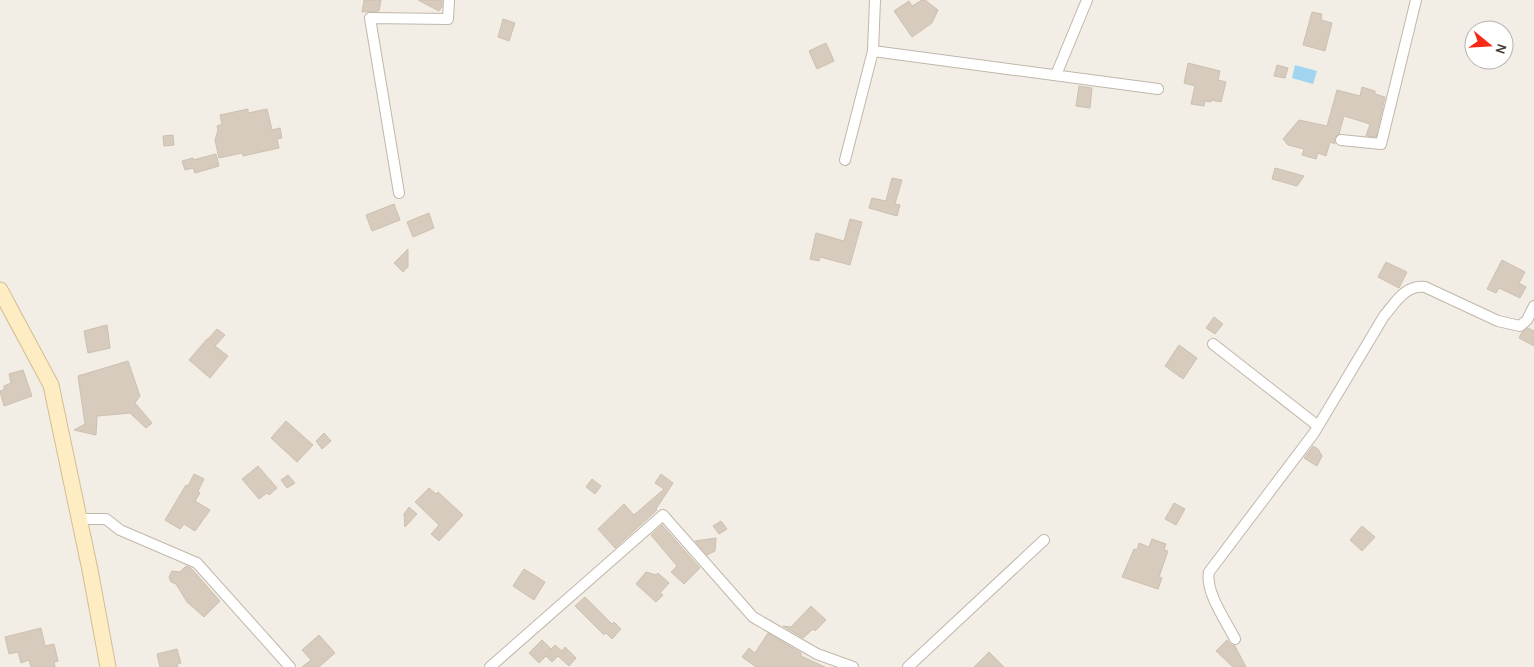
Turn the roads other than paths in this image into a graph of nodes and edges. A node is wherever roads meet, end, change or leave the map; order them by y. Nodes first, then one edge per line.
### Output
1 (449, 0) edge
2 (875, 0) edge
3 (1087, 0) edge
4 (1416, 0) edge
5 (873, 51) junction
6 (1056, 75) junction
7 (1158, 89) dead end
8 (1341, 140) dead end
9 (845, 160) dead end
10 (399, 193) dead end
11 (0, 290) edge
12 (1534, 306) edge
13 (1213, 344) dead end
14 (1318, 426) junction
15 (79, 519) junction
16 (1044, 540) dead end
17 (1235, 639) dead end
18 (108, 667) edge
19 (290, 667) edge
20 (490, 667) edge
21 (853, 667) edge
22 (908, 667) edge

1 - 10 street
2 - 5 street
3 - 6 street
4 - 8 street
5 - 6 street
5 - 9 street
6 - 7 street
11 - 15 main road
12 - 14 street
13 - 14 street
14 - 17 street
15 - 18 main road
15 - 19 street
16 - 22 street
20 - 21 street

